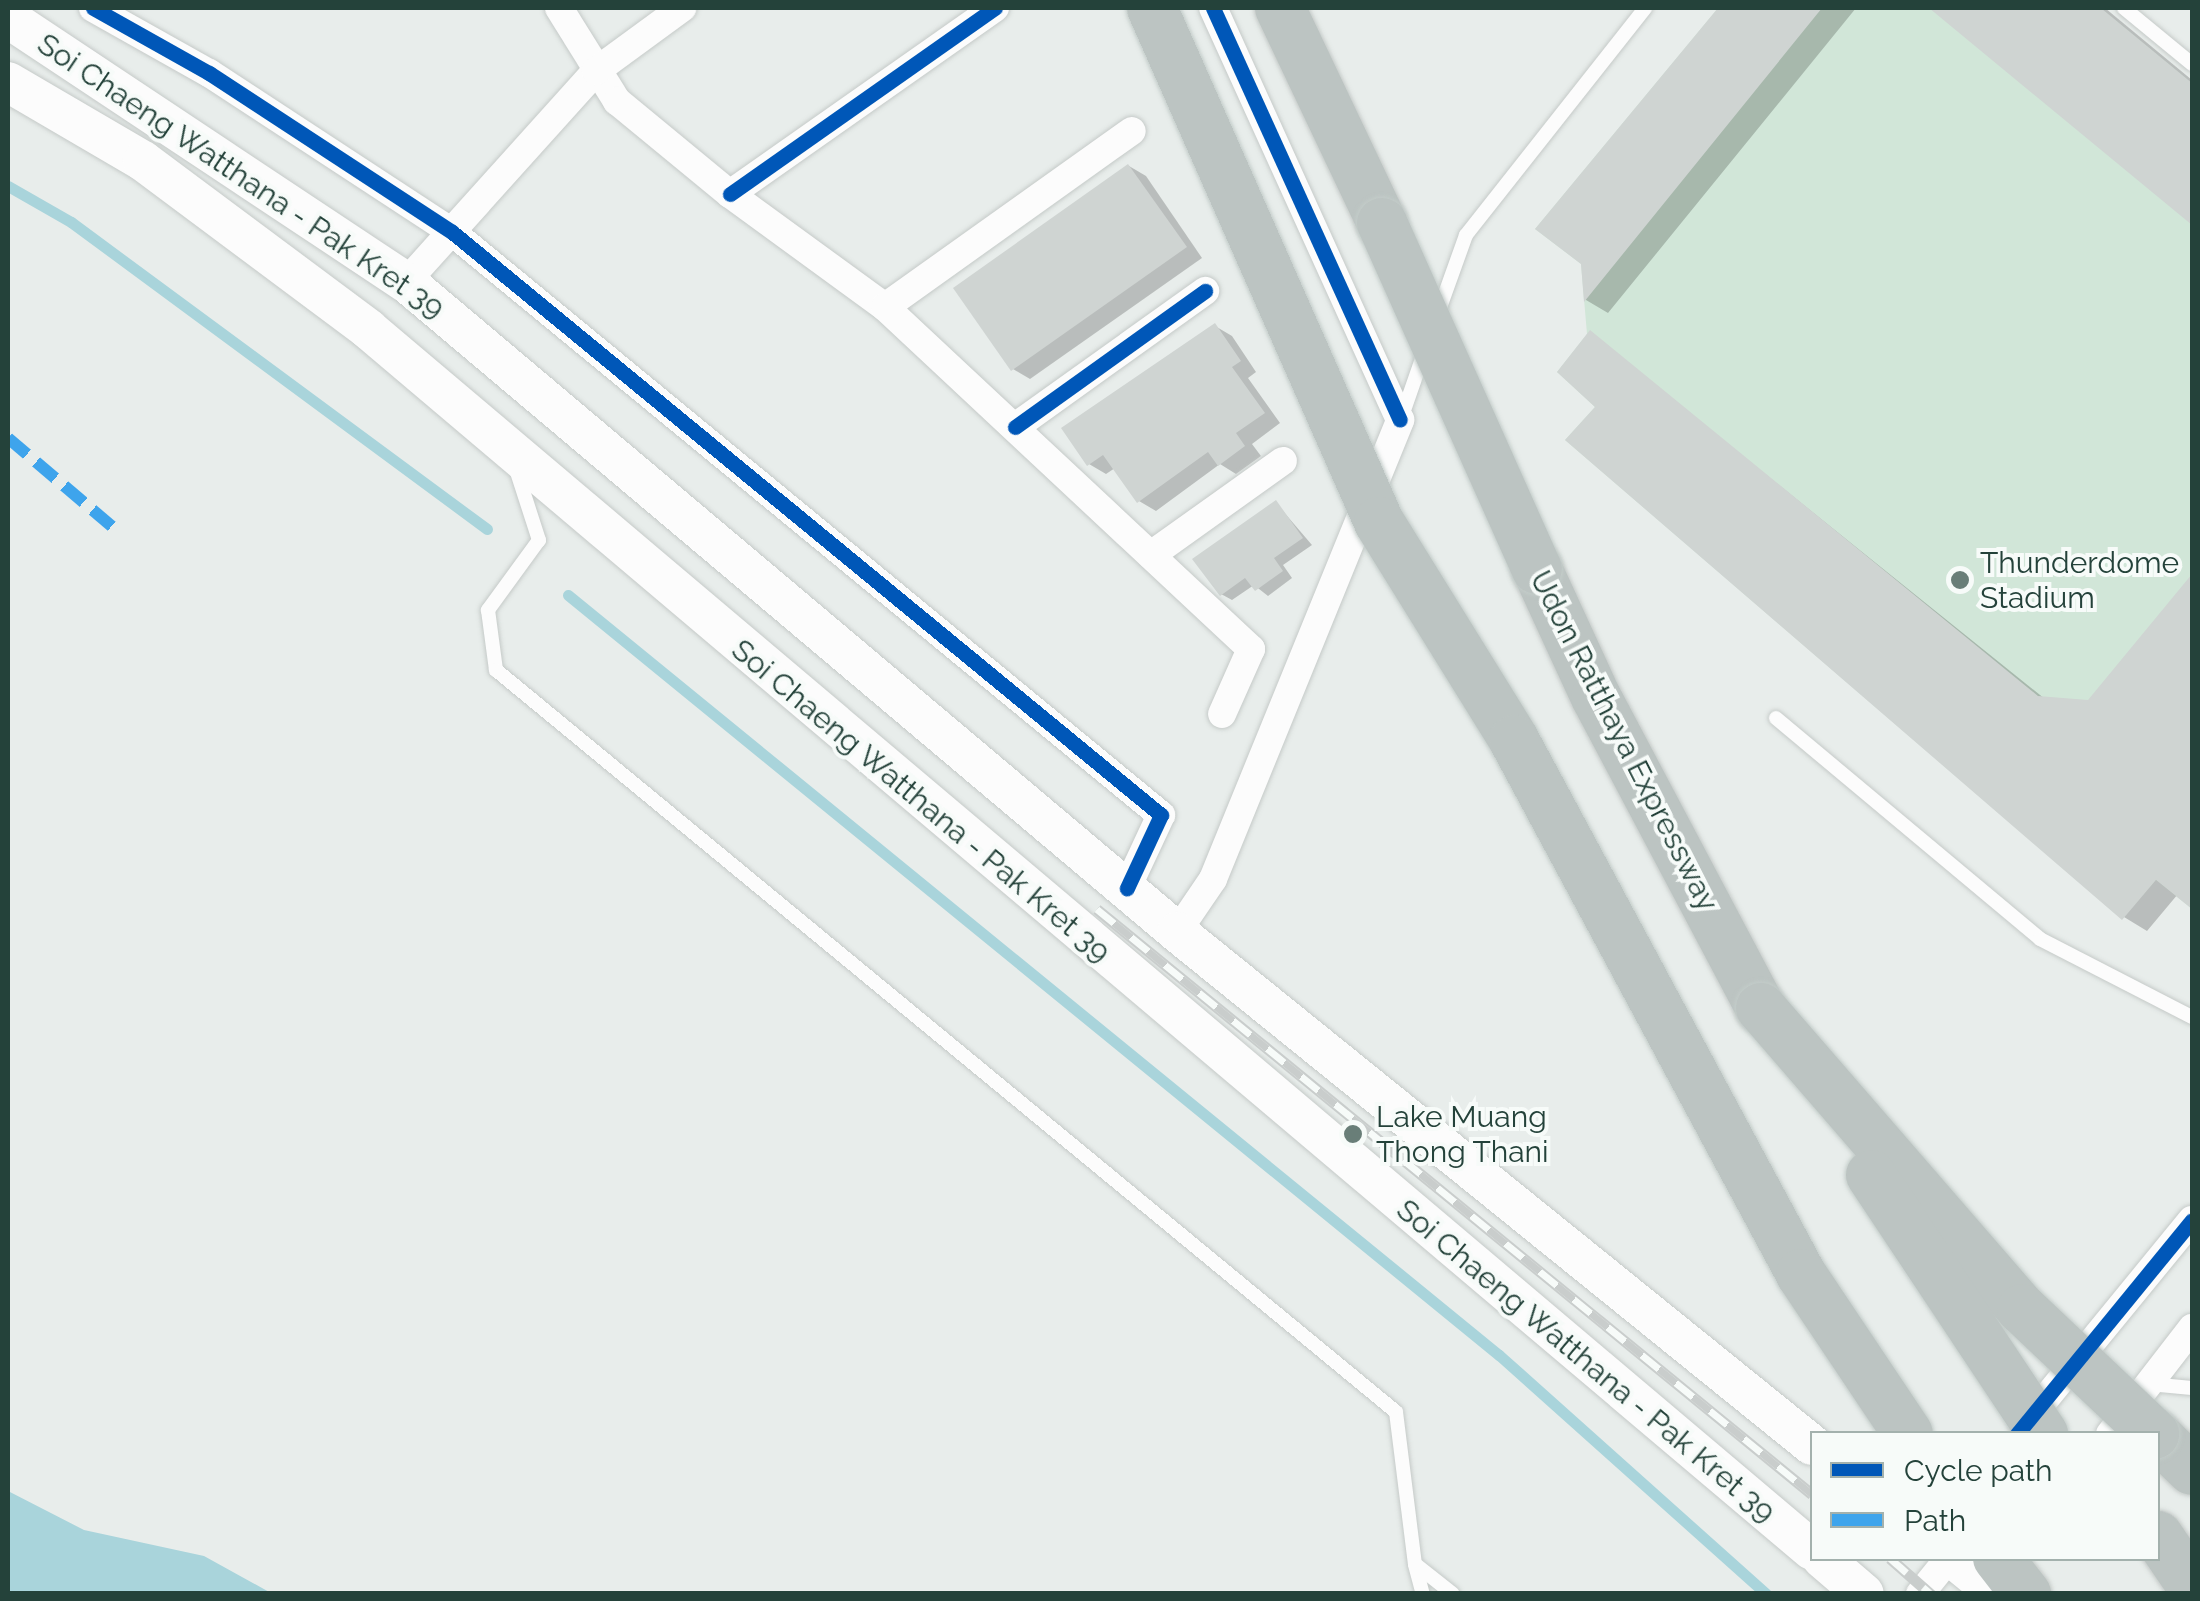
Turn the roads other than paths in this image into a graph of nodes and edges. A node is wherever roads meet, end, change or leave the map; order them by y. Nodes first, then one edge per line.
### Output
1 (93, 8) edge
2 (560, 8) edge
3 (682, 8) edge
4 (995, 8) edge
5 (1152, 8) edge
6 (1213, 8) edge
7 (1280, 8) edge
8 (1644, 8) edge
9 (2124, 8) edge
10 (8, 18) edge
11 (2192, 64) edge
12 (596, 72) junction
13 (8, 82) edge
14 (1132, 132) dead end
15 (730, 194) junction
16 (452, 232) junction
17 (406, 282) junction
18 (1206, 292) dead end
19 (885, 306) junction
20 (1400, 420) junction
21 (1015, 427) junction
22 (510, 450) junction
23 (1283, 461) dead end
24 (1151, 555) junction
25 (1222, 714) dead end
26 (1776, 718) dead end
27 (1127, 888) junction
28 (1177, 932) junction
29 (1761, 1008) junction
30 (2192, 1017) edge
31 (2192, 1220) edge
32 (2192, 1328) edge
33 (2149, 1384) junction
34 (2192, 1388) edge
35 (1906, 1431) edge
36 (2019, 1431) edge
37 (2042, 1431) edge
38 (2112, 1431) edge
39 (2152, 1431) edge
40 (2160, 1439) edge
41 (1810, 1443) edge
42 (2192, 1470) edge
43 (2160, 1539) edge
44 (1810, 1548) edge
45 (1826, 1561) edge
46 (1948, 1561) edge
47 (1955, 1561) edge
48 (2000, 1561) edge
49 (2142, 1561) edge
50 (1415, 1564) junction
51 (2192, 1586) edge
52 (1423, 1594) edge
53 (1453, 1594) edge
54 (1864, 1594) edge
55 (1920, 1594) edge
56 (1996, 1594) edge
57 (2026, 1594) edge
58 (2168, 1594) edge

1 - 16 street
2 - 12 street
3 - 12 street
4 - 15 street
5 - 35 highway, bridge
6 - 20 street
7 - 29 highway, Udon Ratthaya Expressway, bridge
8 - 20 lane
9 - 11 lane
10 - 17 main road, Soi Chaeng Watthana - Pak Kret 39
12 - 15 street
12 - 16 street
13 - 22 main road, Soi Chaeng Watthana - Pak Kret 39
14 - 19 street
15 - 19 street
16 - 17 street
16 - 27 street
17 - 27 main road, Soi Chaeng Watthana - Pak Kret 39
18 - 21 street
19 - 21 street
20 - 28 street
21 - 24 street
22 - 44 main road, Soi Chaeng Watthana - Pak Kret 39
22 - 50 lane
23 - 24 street
24 - 25 street
26 - 30 lane
27 - 28 main road, Soi Chaeng Watthana - Pak Kret 39
28 - 41 main road, Soi Chaeng Watthana - Pak Kret 39
29 - 37 highway, Udon Ratthaya Expressway, bridge
29 - 39 highway, bridge
31 - 36 street
32 - 33 street
33 - 34 lane
33 - 38 street
40 - 42 highway
43 - 51 highway
45 - 54 main road
46 - 55 street
47 - 56 main road
48 - 57 highway
49 - 58 highway
50 - 52 lane
50 - 53 lane

